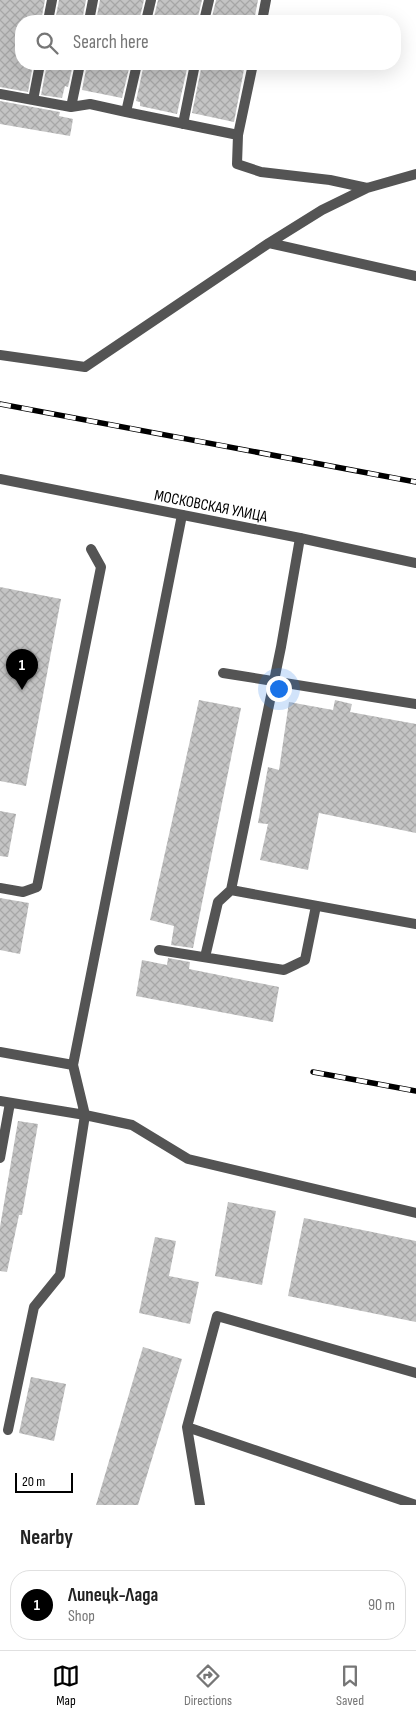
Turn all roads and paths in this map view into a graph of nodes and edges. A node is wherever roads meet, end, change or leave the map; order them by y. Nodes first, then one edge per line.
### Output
1 (52, 0) edge
2 (93, 0) edge
3 (151, 0) edge
4 (208, 0) edge
5 (266, 0) edge
6 (49, 15) edge
7 (90, 15) edge
8 (147, 15) edge
9 (205, 15) edge
10 (263, 15) edge
11 (39, 70) edge
12 (79, 70) edge
13 (136, 70) edge
14 (194, 70) edge
15 (252, 70) edge
16 (0, 94) edge
17 (33, 100) junction
18 (71, 107) junction
19 (126, 112) junction
20 (183, 124) junction
21 (238, 135) junction
22 (416, 174) edge
23 (367, 188) junction
24 (269, 243) junction
25 (416, 276) edge
26 (0, 355) edge
27 (0, 479) edge
28 (182, 515) junction
29 (300, 538) junction
30 (91, 549) dead end
31 (416, 563) edge
32 (224, 674) dead end
33 (274, 680) junction
34 (416, 704) edge
35 (0, 888) edge
36 (231, 890) junction
37 (316, 906) junction
38 (416, 924) edge
39 (158, 950) dead end
40 (205, 957) junction
41 (0, 1052) edge
42 (73, 1065) junction
43 (5, 1102) edge
44 (85, 1115) junction
45 (0, 1158) edge
46 (416, 1213) edge
47 (416, 1373) edge
48 (187, 1427) junction
49 (8, 1430) dead end
50 (200, 1505) edge
51 (416, 1505) edge

1 - 6 street
2 - 7 street
3 - 8 street
4 - 9 street
5 - 10 street
11 - 17 street
12 - 18 street
13 - 19 street
14 - 20 street
15 - 21 street
16 - 17 street
17 - 18 street
18 - 19 street
19 - 20 street
20 - 21 street
21 - 23 street
22 - 23 street
23 - 24 street
24 - 25 street
24 - 26 street
27 - 28 street, МОСКОВСКАЯ УЛИЦА
28 - 29 street, МОСКОВСКАЯ УЛИЦА
28 - 42 street
29 - 31 street, МОСКОВСКАЯ УЛИЦА
29 - 33 street
30 - 35 street
32 - 33 street
33 - 34 street
33 - 36 street
36 - 37 street
36 - 40 street
37 - 38 street
37 - 40 street
39 - 40 street
41 - 42 street
42 - 44 street
43 - 44 street
43 - 45 street
44 - 46 street
44 - 49 street
47 - 48 street
48 - 50 street
48 - 51 street

